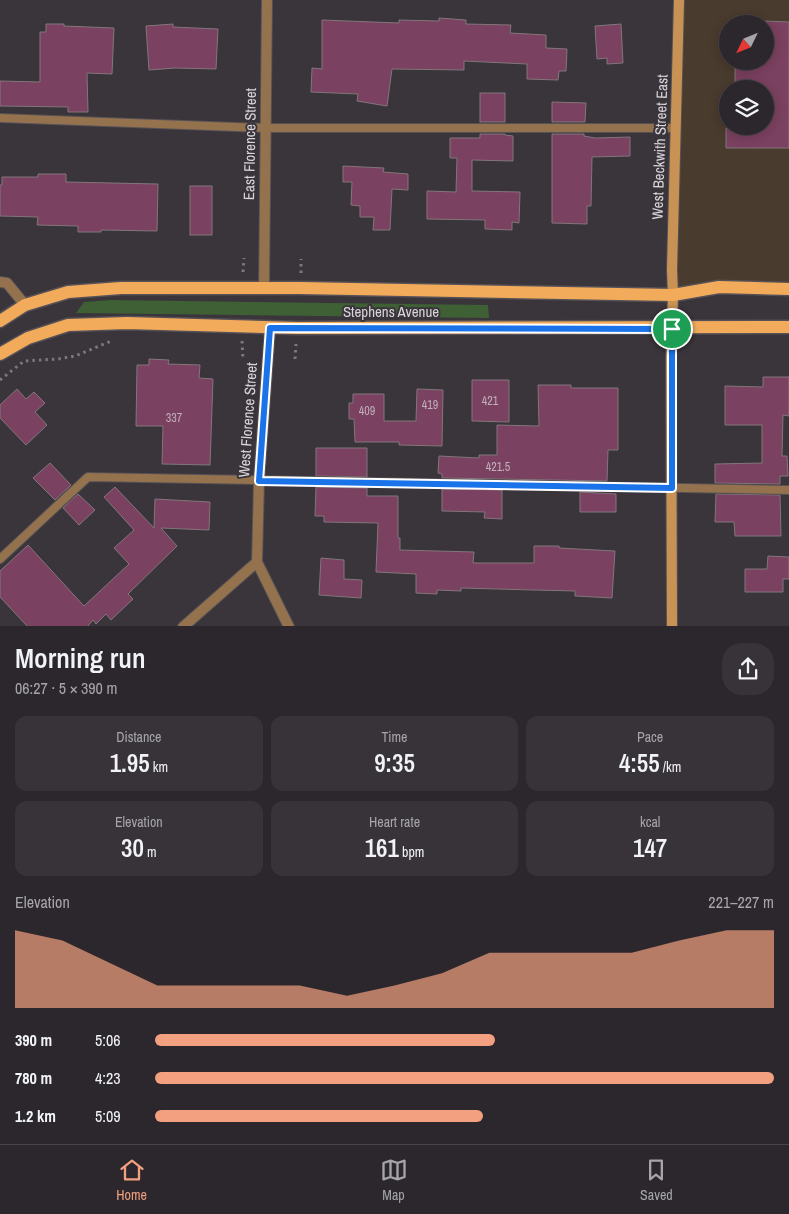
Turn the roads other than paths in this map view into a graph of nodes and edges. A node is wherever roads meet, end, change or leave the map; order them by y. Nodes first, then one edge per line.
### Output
1 (267, 0) edge
2 (680, 0) edge
3 (0, 118) edge
4 (265, 128) junction
5 (676, 128) junction
6 (0, 282) edge
7 (264, 289) junction
8 (789, 289) edge
9 (673, 295) junction
10 (25, 305) junction
11 (0, 321) edge
12 (789, 327) edge
13 (270, 328) junction
14 (672, 329) junction
15 (0, 354) edge
16 (259, 481) junction
17 (672, 488) junction
18 (789, 490) edge
19 (0, 559) edge
20 (257, 562) junction
21 (183, 626) edge
22 (288, 626) edge
23 (672, 626) edge

1 - 4 street, East Florence Street
2 - 5 street, West Beckwith Street East
3 - 4 lane
4 - 5 lane
4 - 7 street, East Florence Street
5 - 9 street, West Beckwith Street East
6 - 10 street
7 - 9 main road, Stephens Avenue
7 - 10 main road, Stephens Avenue
8 - 9 main road, Stephens Avenue
9 - 14 street, West Beckwith Street East
10 - 11 main road, Stephens Avenue
12 - 14 main road, Stephens Avenue
13 - 14 main road, Stephens Avenue
13 - 15 main road, Stephens Avenue
13 - 16 street, West Florence Street
14 - 17 street, West Beckwith Street East
16 - 17 lane
16 - 19 lane
16 - 20 street, West Florence Street
17 - 18 lane
17 - 23 street, West Beckwith Street East
20 - 21 street
20 - 22 street, West Florence Street

